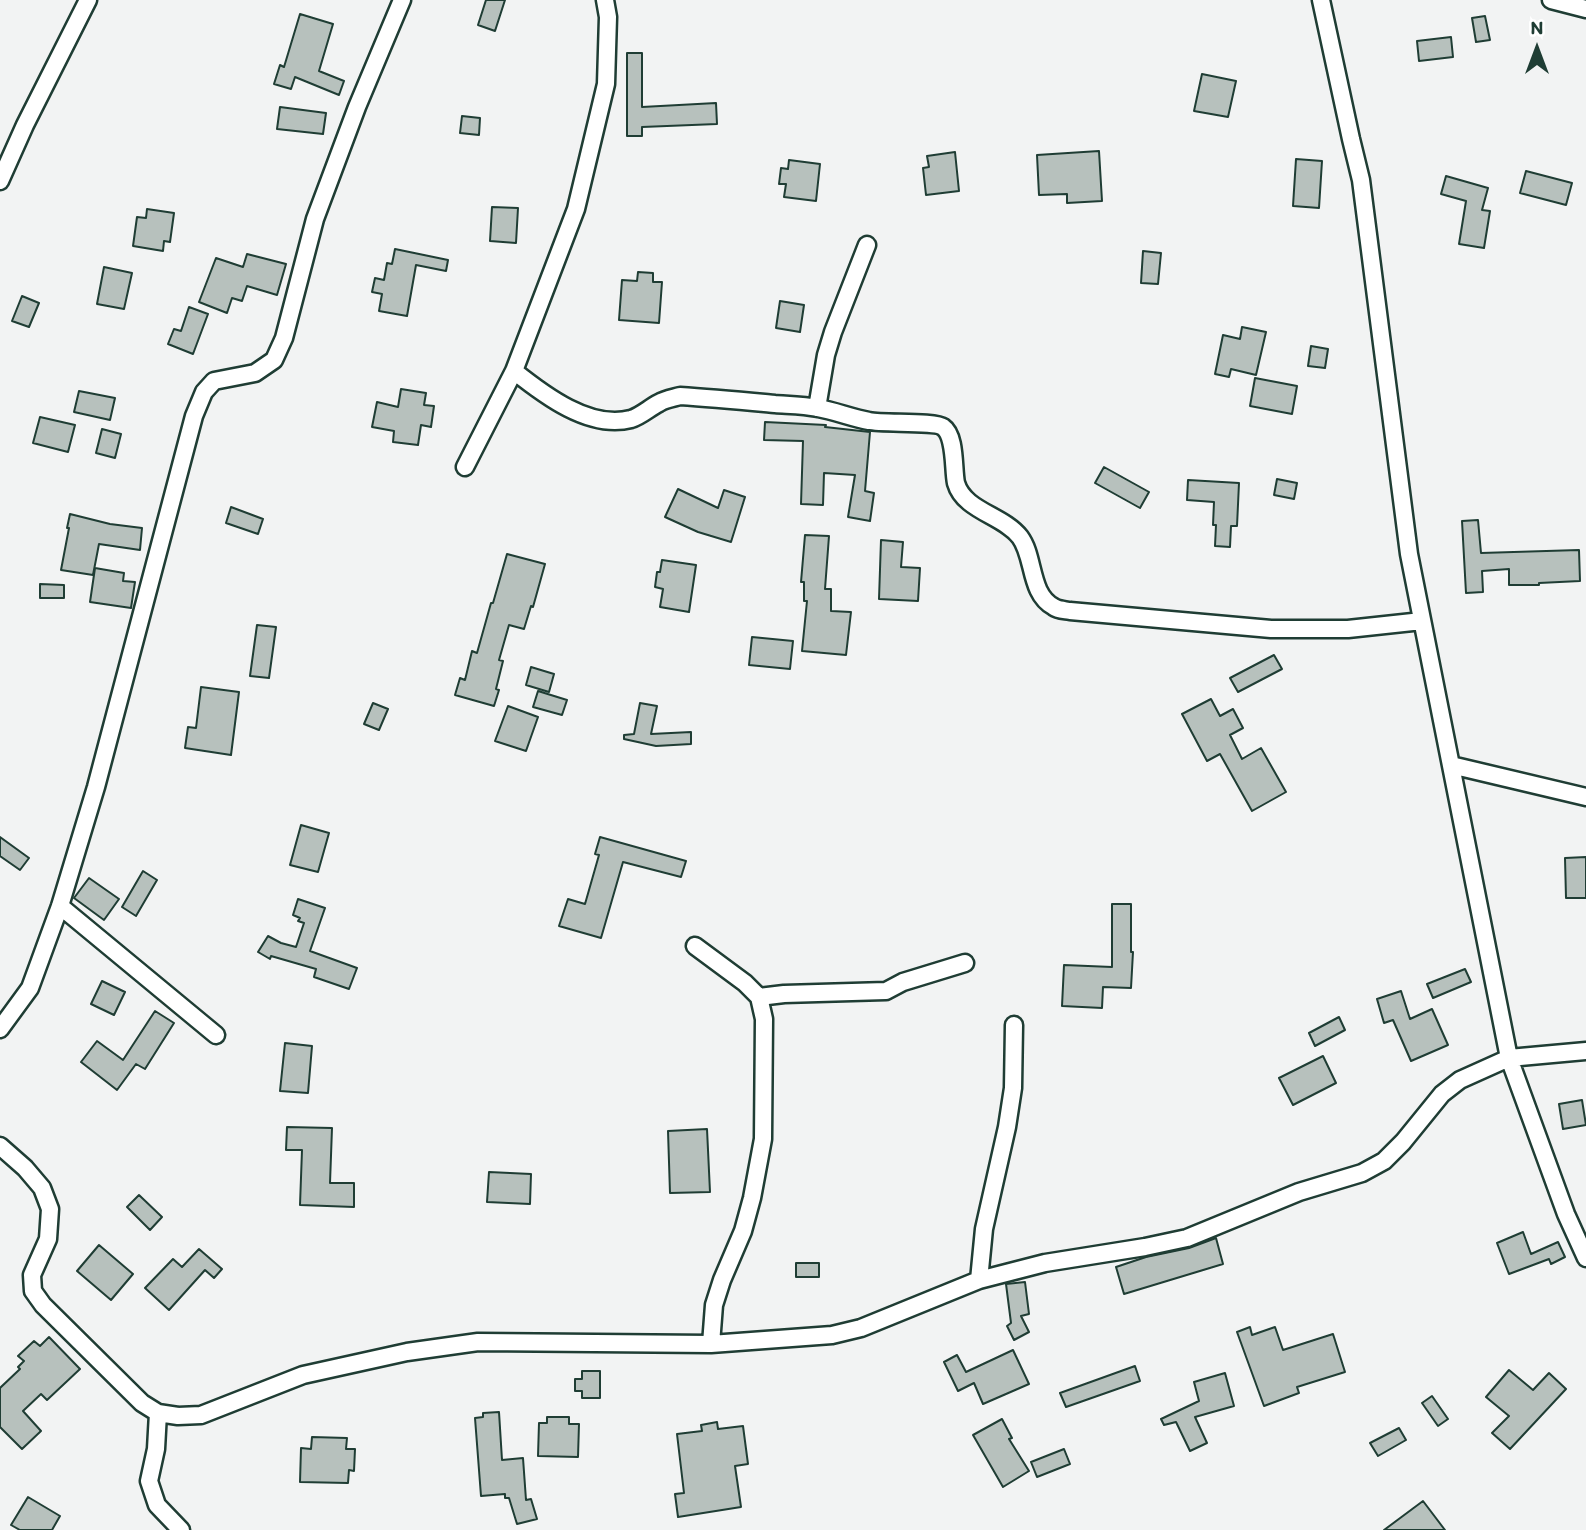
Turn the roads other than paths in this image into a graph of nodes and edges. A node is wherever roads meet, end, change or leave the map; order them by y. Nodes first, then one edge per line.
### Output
1 (89, 0) edge
2 (402, 0) edge
3 (605, 0) edge
4 (1321, 0) edge
5 (1551, 0) edge
6 (1586, 9) edge
7 (0, 181) edge
8 (867, 245) dead end
9 (514, 371) junction
10 (817, 408) junction
11 (465, 467) dead end
12 (1422, 621) junction
13 (1451, 765) junction
14 (1586, 797) edge
15 (60, 906) junction
16 (695, 946) dead end
17 (965, 963) dead end
18 (758, 997) junction
19 (1014, 1025) dead end
20 (0, 1030) edge
21 (216, 1035) dead end
22 (1586, 1051) edge
23 (1509, 1058) junction
24 (0, 1146) edge
25 (1586, 1258) edge
26 (979, 1280) junction
27 (711, 1344) junction
28 (158, 1413) junction
29 (181, 1530) edge

1 - 7 street
2 - 15 street
3 - 9 street
4 - 12 street
5 - 6 street
8 - 10 street
9 - 10 street
9 - 11 street
10 - 12 street
12 - 13 street
13 - 14 street
13 - 23 street
15 - 20 street
15 - 21 street
16 - 18 street
17 - 18 street
18 - 27 street
19 - 26 street
22 - 23 street
23 - 25 street
23 - 26 street
24 - 28 street
26 - 27 street
27 - 28 street
28 - 29 street

